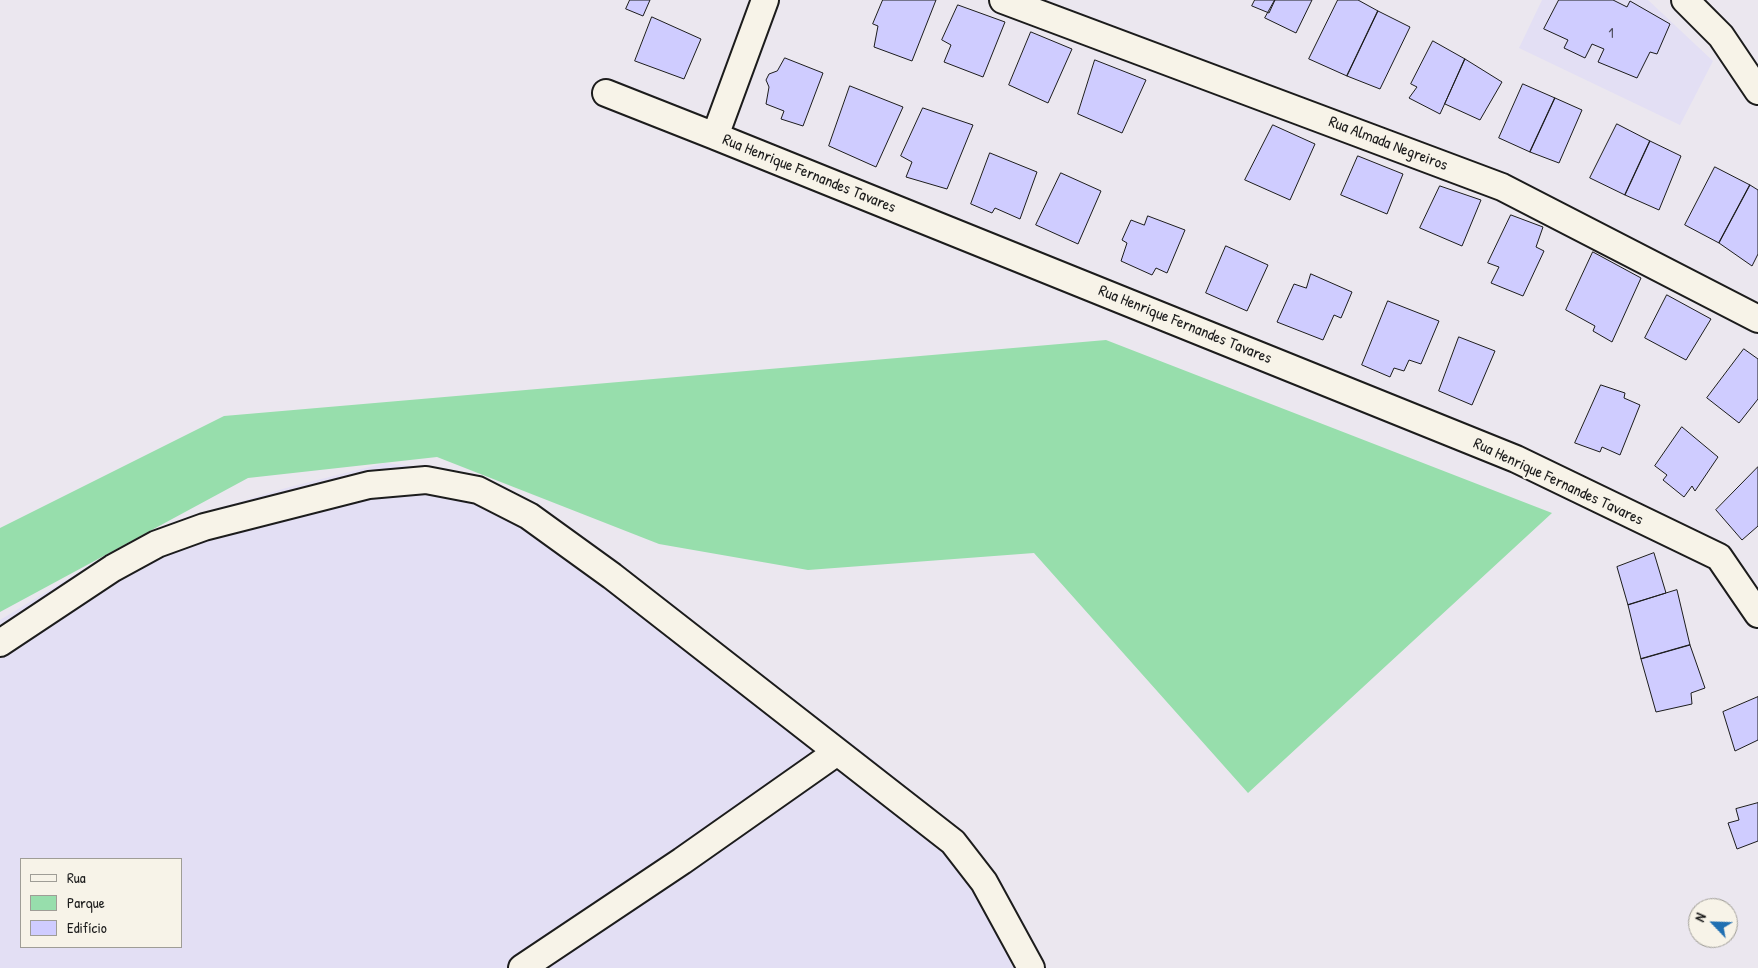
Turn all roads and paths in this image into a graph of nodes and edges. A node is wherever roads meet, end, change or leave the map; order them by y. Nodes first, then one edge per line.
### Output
1 (765, 0) edge
2 (1003, 0) edge
3 (1685, 0) edge
4 (1758, 91) edge
5 (606, 93) dead end
6 (715, 136) junction
7 (1758, 319) edge
8 (1758, 614) edge
9 (0, 643) edge
10 (837, 752) junction
11 (522, 968) edge
12 (1031, 968) edge

1 - 6 street, Rua Henrique Fernandes Tavares
2 - 7 street, Rua Almada Negreiros
3 - 4 street
5 - 6 street
6 - 8 street, Rua Henrique Fernandes Tavares
9 - 10 street
10 - 11 street
10 - 12 street

